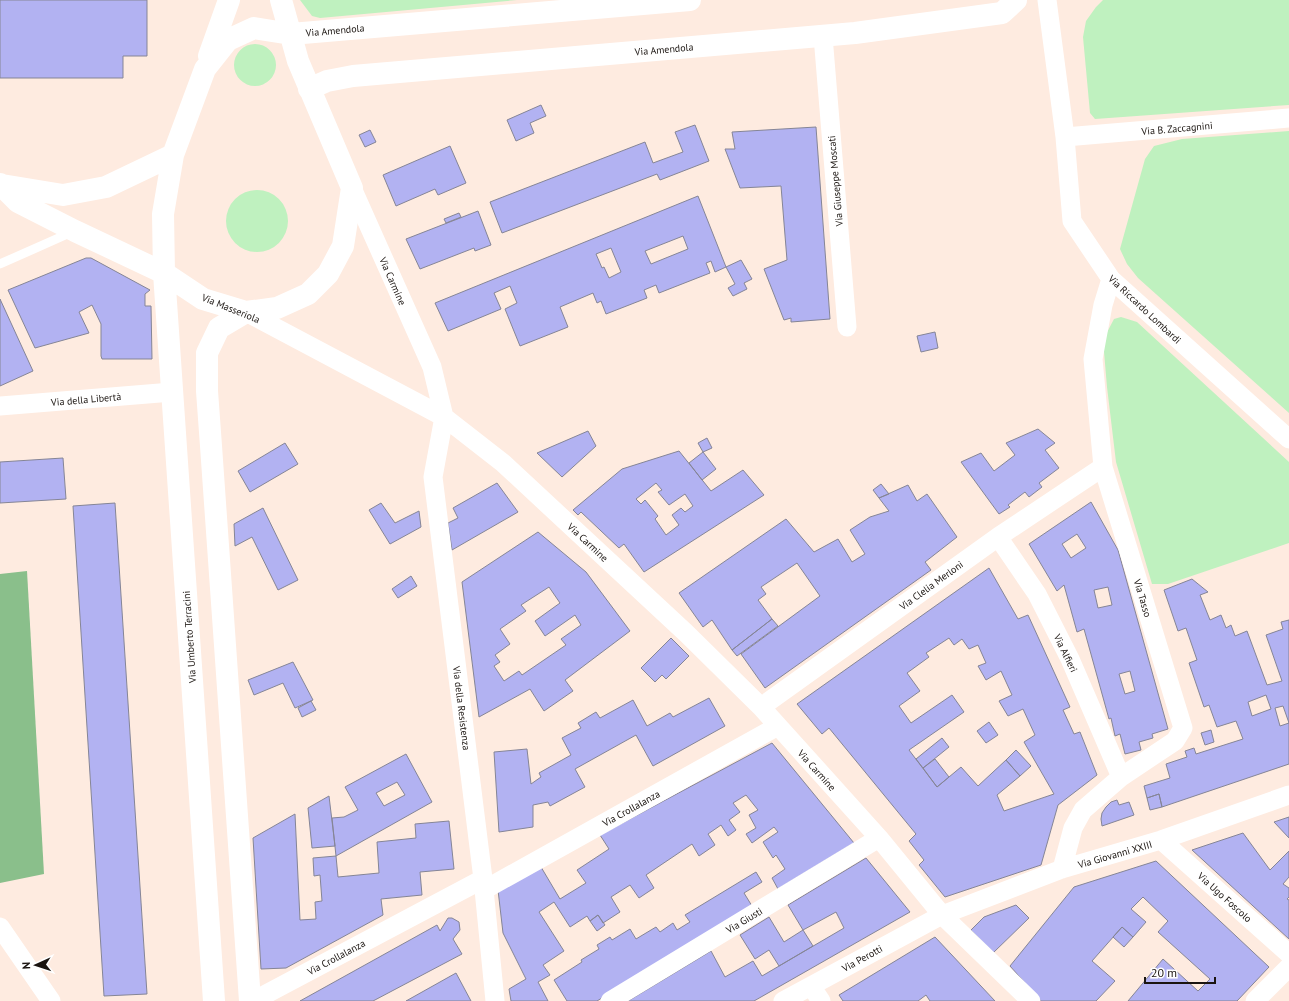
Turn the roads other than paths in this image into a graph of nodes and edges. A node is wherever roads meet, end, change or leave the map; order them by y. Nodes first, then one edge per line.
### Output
1 (229, 0) edge
2 (281, 0) edge
3 (690, 0) edge
4 (1016, 0) edge
5 (1047, 0) edge
6 (551, 6) edge
7 (291, 34) junction
8 (823, 36) junction
9 (205, 69) junction
10 (309, 89) junction
11 (1289, 118) edge
12 (1065, 137) junction
13 (173, 155) junction
14 (1, 184) edge
15 (352, 188) junction
16 (75, 231) junction
17 (0, 264) edge
18 (164, 273) junction
19 (1110, 279) junction
20 (246, 312) junction
21 (847, 327) dead end
22 (172, 392) junction
23 (0, 406) edge
24 (444, 417) junction
25 (1289, 439) edge
26 (1103, 467) junction
27 (998, 537) junction
28 (761, 707) junction
29 (778, 726) junction
30 (1122, 777) junction
31 (1289, 795) edge
32 (879, 838) junction
33 (1161, 840) junction
34 (1062, 869) junction
35 (483, 884) junction
36 (942, 914) junction
37 (0, 926) edge
38 (1289, 954) edge
39 (1289, 967) edge
40 (816, 993) edge
41 (50, 1001) edge
42 (214, 1001) edge
43 (252, 1001) edge
44 (495, 1001) edge
45 (610, 1001) edge
46 (783, 1001) edge
47 (1031, 1001) edge
48 (1255, 1001) edge

1 - 9 street
2 - 7 street, Via Carmine
3 - 6 street, Via Amendola
4 - 8 street, Via Amendola
5 - 12 street, Via Riccardo Lombardi
6 - 7 street, Via Amendola
7 - 9 street, Via Amendola
7 - 10 street, Via Carmine
8 - 10 street, Via Amendola
8 - 21 street, Via Giuseppe Moscati
9 - 13 street, Via Umberto Terracini
10 - 15 street, Via Carmine
11 - 12 street, Via B. Zaccagnini
12 - 19 street, Via Riccardo Lombardi
13 - 14 street
13 - 18 street, Via Umberto Terracini
14 - 16 street, Via Masseriola
15 - 20 street
15 - 24 street, Via Carmine
16 - 17 lane
16 - 18 street, Via Masseriola
18 - 20 street, Via Masseriola
18 - 22 street, Via Umberto Terracini
19 - 25 street, Via Riccardo Lombardi
19 - 26 street, Via Tasso
20 - 24 street, Via Masseriola
20 - 43 street
22 - 23 street, Via della Libertà
22 - 42 street, Via Umberto Terracini
24 - 28 street, Via Carmine
24 - 35 street, Via della Resistenza
26 - 27 street, Via Clelia Merloni
26 - 30 street, Via Tasso
27 - 28 street, Via Clelia Merloni
27 - 30 street, Via Alfieri
28 - 29 street, Via Carmine
29 - 32 street, Via Carmine
29 - 35 street, Via Crollalanza
30 - 34 street, Via Tasso
31 - 33 street, Via Giovanni XXIII
32 - 36 street, Via Carmine
32 - 45 street, Via Giusti
33 - 34 street, Via Giovanni XXIII
33 - 38 street, Via Ugo Foscolo
34 - 36 street, Via Giovanni XXIII
35 - 43 street, Via Crollalanza
35 - 44 street, Via della Resistenza
36 - 40 street, Via Perotti
36 - 47 street, Via Carmine
37 - 41 street
39 - 48 street
40 - 46 street, Via Perotti

